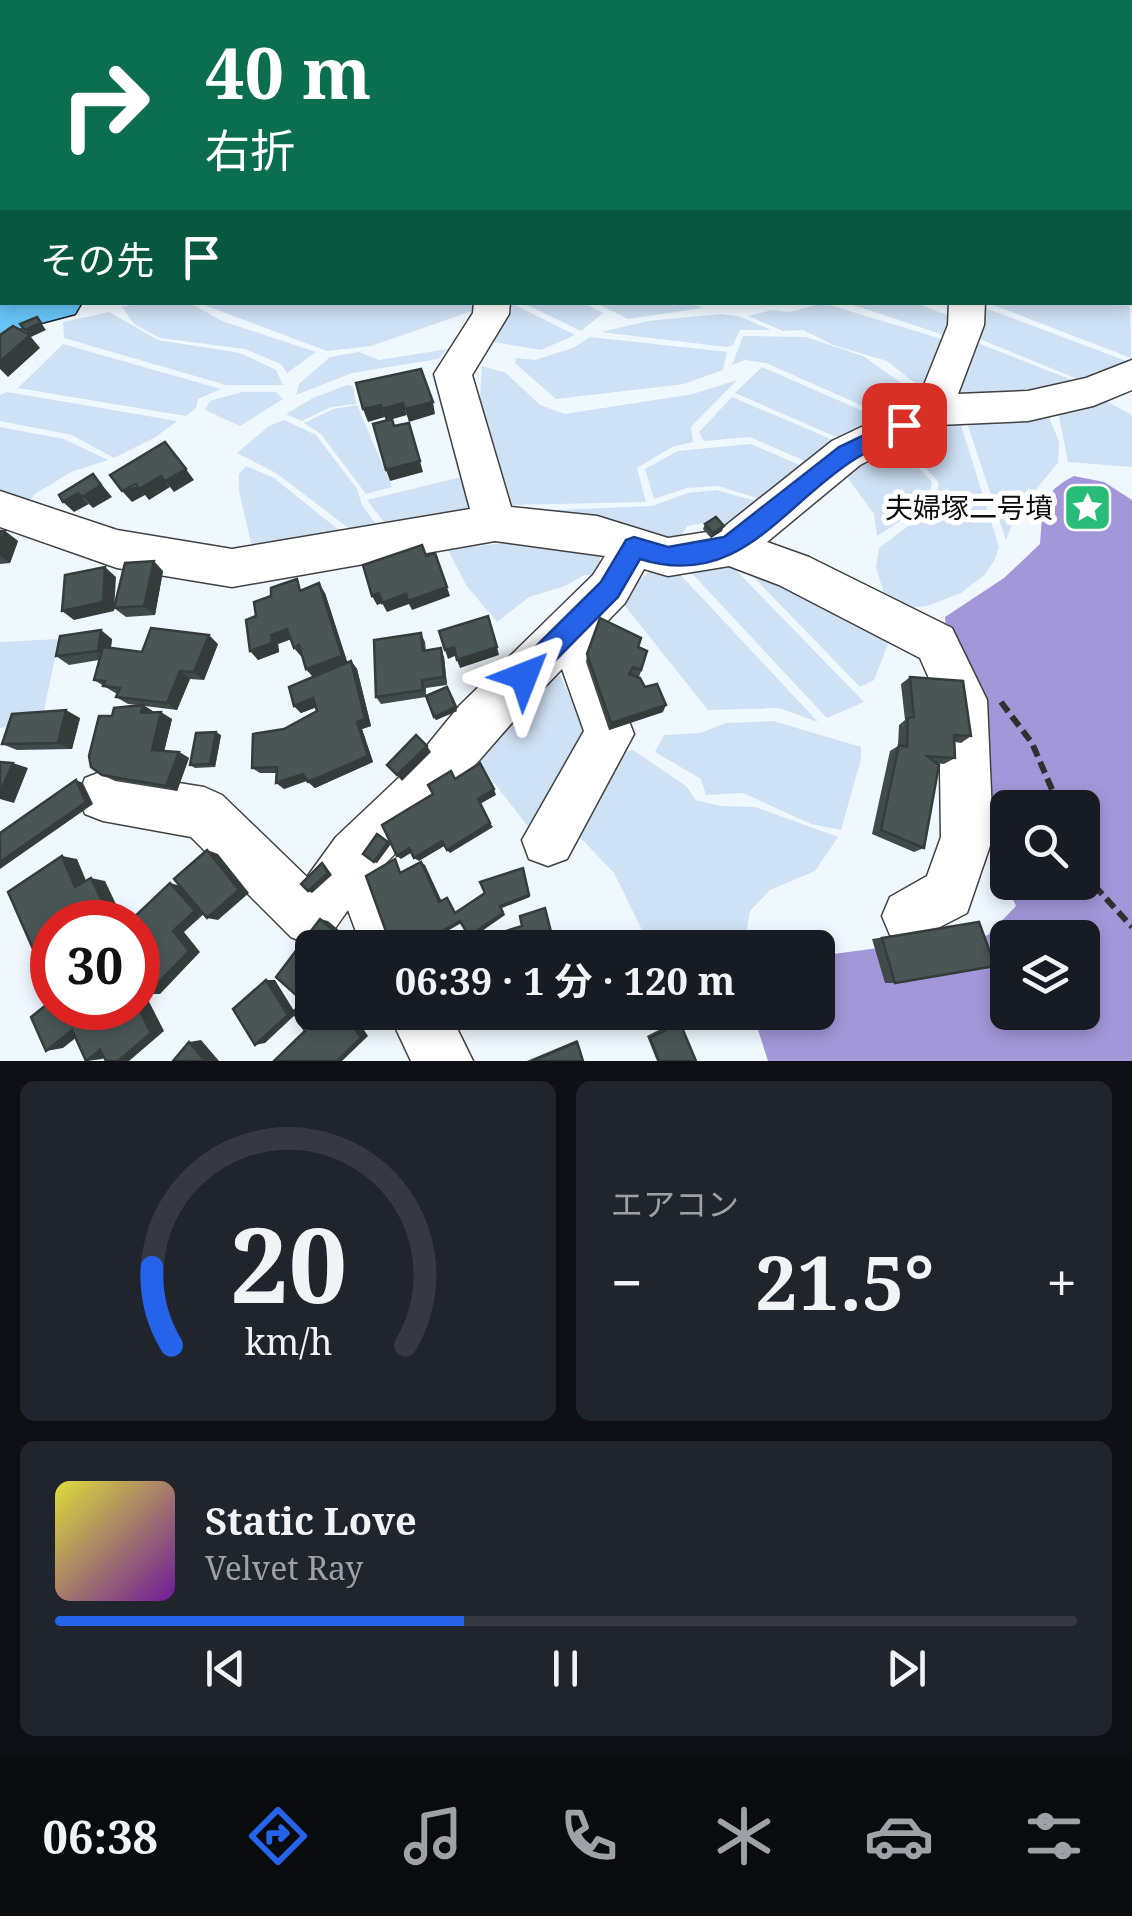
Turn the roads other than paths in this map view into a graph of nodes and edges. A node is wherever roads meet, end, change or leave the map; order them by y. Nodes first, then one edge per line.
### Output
1 (51, 305) edge
2 (492, 305) edge
3 (968, 305) edge
4 (1, 323) edge
5 (1132, 374) edge
6 (933, 410) junction
7 (0, 509) edge
8 (495, 523) junction
9 (730, 546) junction
10 (634, 547) junction
11 (570, 629) junction
12 (102, 796) dead end
13 (548, 840) dead end
14 (355, 856) junction
15 (909, 916) dead end
16 (383, 930) edge
17 (427, 1030) edge
18 (443, 1061) edge

1 - 4 main road
2 - 8 street
3 - 6 street
5 - 6 street
6 - 9 street
7 - 8 street
8 - 10 street
9 - 10 street
9 - 15 street
10 - 11 street
11 - 13 street
11 - 14 street
12 - 14 street
14 - 16 street
17 - 18 street

